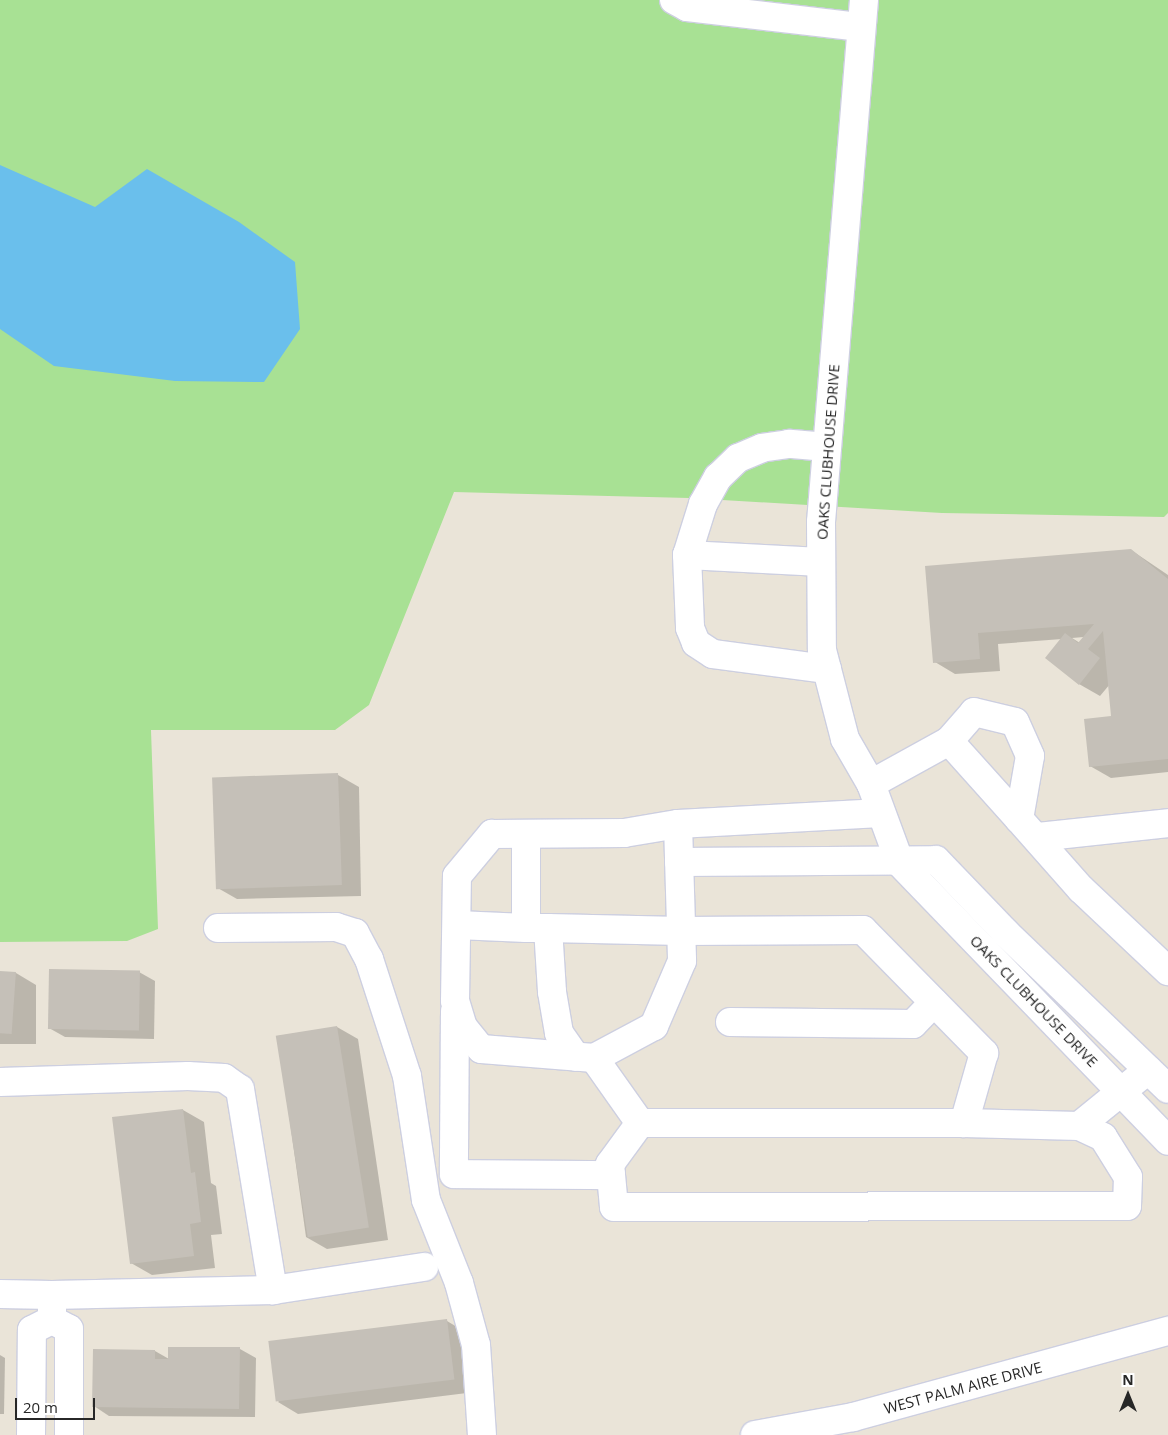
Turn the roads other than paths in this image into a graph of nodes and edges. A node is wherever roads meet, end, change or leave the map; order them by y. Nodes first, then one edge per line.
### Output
1 (674, 0) edge
2 (864, 0) edge
3 (861, 27) junction
4 (827, 446) junction
5 (687, 555) junction
6 (821, 562) junction
7 (827, 669) junction
8 (950, 741) junction
9 (872, 784) junction
10 (881, 813) junction
11 (1168, 823) edge
12 (678, 824) junction
13 (1029, 828) junction
14 (526, 834) junction
15 (679, 862) junction
16 (900, 863) junction
17 (456, 925) junction
18 (218, 928) dead end
19 (537, 928) junction
20 (681, 931) junction
21 (1168, 972) edge
22 (455, 1001) junction
23 (934, 1002) junction
24 (730, 1022) dead end
25 (585, 1057) junction
26 (1148, 1070) junction
27 (0, 1082) edge
28 (1168, 1088) edge
29 (1122, 1091) junction
30 (640, 1123) junction
31 (964, 1123) junction
32 (1079, 1126) junction
33 (1168, 1141) edge
34 (611, 1175) junction
35 (424, 1267) dead end
36 (273, 1290) junction
37 (0, 1294) edge
38 (52, 1308) junction
39 (1168, 1332) edge
40 (31, 1435) edge
41 (69, 1435) edge
42 (482, 1435) edge
43 (756, 1435) edge

1 - 3 street
2 - 3 street, OAKS CLUBHOUSE DRIVE
3 - 4 street, OAKS CLUBHOUSE DRIVE
4 - 5 street
4 - 6 street, OAKS CLUBHOUSE DRIVE
5 - 6 street
5 - 7 street
6 - 7 street, OAKS CLUBHOUSE DRIVE
7 - 9 street, OAKS CLUBHOUSE DRIVE
8 - 9 street
8 - 13 street
8 - 13 street
9 - 10 street, OAKS CLUBHOUSE DRIVE
10 - 12 street
10 - 16 street, OAKS CLUBHOUSE DRIVE
11 - 13 street
12 - 14 street
12 - 15 street
13 - 21 street
14 - 17 street
14 - 19 street
15 - 16 street
15 - 20 street
16 - 26 street, OAKS CLUBHOUSE DRIVE
16 - 29 street, OAKS CLUBHOUSE DRIVE
17 - 19 street
17 - 22 street
18 - 42 street
19 - 20 street
19 - 25 street
20 - 23 street
20 - 25 street
22 - 25 street
22 - 34 street
23 - 24 street
23 - 31 street
25 - 30 street
26 - 28 street, OAKS CLUBHOUSE DRIVE
26 - 29 street
27 - 36 street
29 - 32 street
29 - 33 street, OAKS CLUBHOUSE DRIVE
30 - 31 street
30 - 34 street
31 - 32 street
32 - 34 street
35 - 36 street
36 - 38 street
37 - 38 street
38 - 40 street
38 - 41 street
39 - 43 street, WEST PALM AIRE DRIVE

